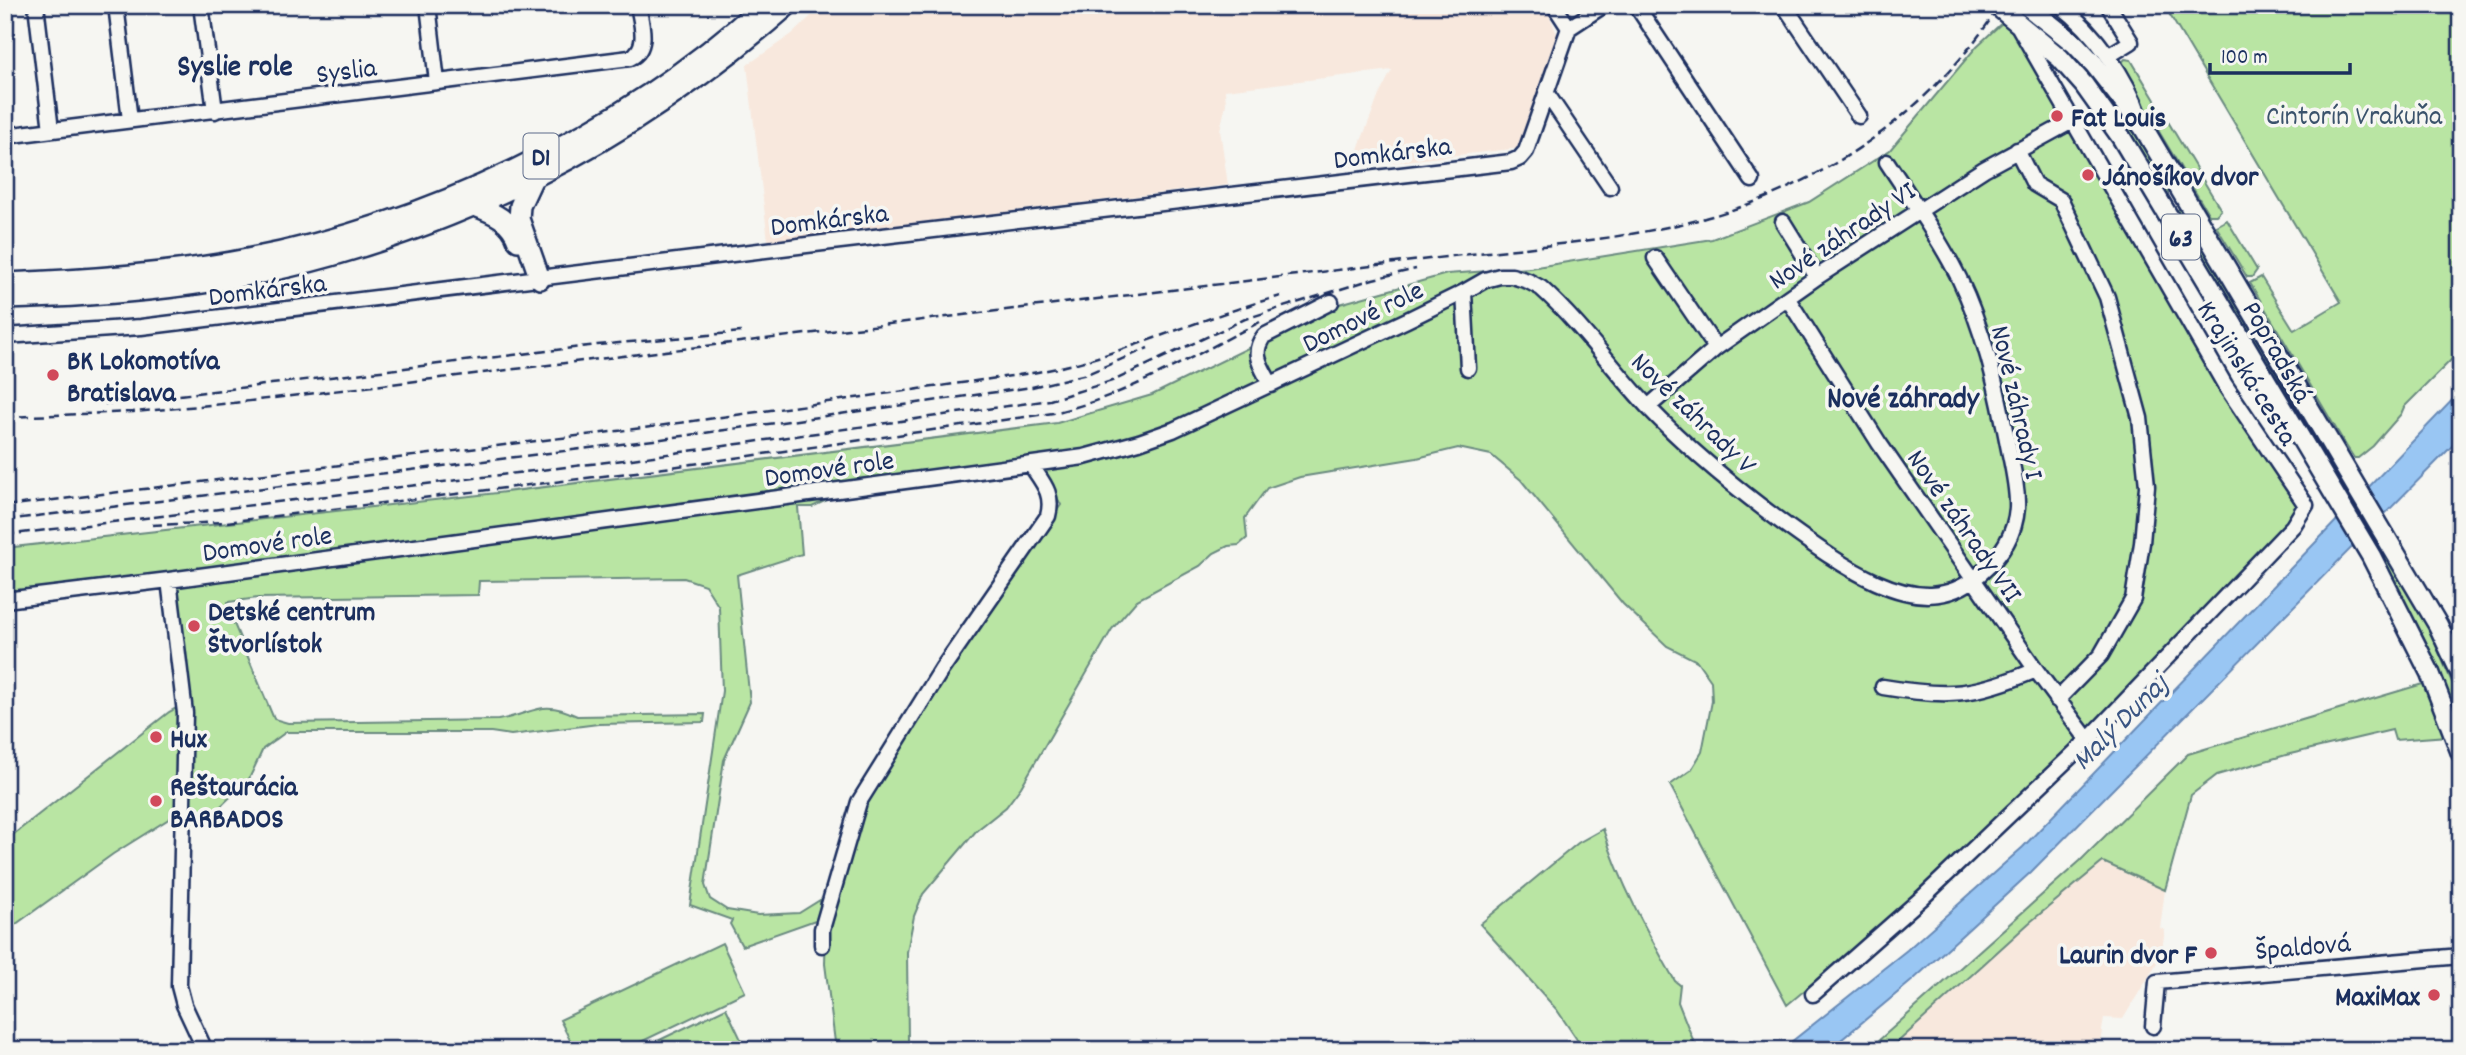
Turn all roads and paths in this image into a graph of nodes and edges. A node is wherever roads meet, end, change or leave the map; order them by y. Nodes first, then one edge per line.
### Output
1 (36, 5) edge
2 (116, 5) edge
3 (201, 5) edge
4 (428, 5) edge
5 (638, 5) edge
6 (763, 5) edge
7 (788, 5) edge
8 (1554, 5) edge
9 (1604, 5) edge
10 (1636, 5) edge
11 (1784, 5) edge
12 (2026, 5) edge
13 (2060, 5) edge
14 (2108, 5) edge
15 (2007, 14) joint
16 (1569, 28) junction
17 (2108, 56) junction
18 (437, 82) junction
19 (1547, 94) junction
20 (215, 111) junction
21 (1859, 117) dead end
22 (130, 120) junction
23 (2074, 120) junction
24 (2143, 127) junction
25 (51, 130) junction
26 (5, 136) edge
27 (2017, 150) junction
28 (1887, 162) dead end
29 (533, 178) junction
30 (1752, 180) dead end
31 (1609, 187) dead end
32 (475, 205) junction
33 (1919, 211) junction
34 (1783, 222) dead end
35 (1655, 258) dead end
36 (1817, 277) junction
37 (536, 279) junction
38 (5, 283) edge
39 (1464, 292) junction
40 (5, 299) edge
41 (1788, 299) junction
42 (1331, 302) dead end
43 (5, 336) edge
44 (1716, 348) junction
45 (1468, 368) dead end
46 (1271, 385) junction
47 (1648, 407) junction
48 (1031, 465) junction
49 (1974, 579) junction
50 (169, 580) junction
51 (5, 600) edge
52 (2036, 670) junction
53 (2461, 674) edge
54 (1883, 688) dead end
55 (2057, 700) junction
56 (2088, 740) junction
57 (2461, 753) edge
58 (822, 945) dead end
59 (2458, 959) edge
60 (1813, 994) dead end
61 (2153, 1026) dead end
62 (205, 1050) edge

1 - 25 street
2 - 22 street
3 - 20 street
4 - 18 street
5 - 18 street, Syslia
6 - 38 highway, D1
7 - 29 highway, D1
8 - 16 street
9 - 16 street
10 - 30 street
11 - 21 street
12 - 24 main road, Popradská / 63
13 - 17 street
14 - 17 street
15 - 23 street, Krajinská cesta
15 - 57 main road, Popradská / 63
16 - 19 street, Domkárska
17 - 24 street
18 - 20 street, Syslia
19 - 31 street
19 - 37 street, Domkárska
20 - 22 street, Syslia
22 - 25 street, Syslia
23 - 27 street, Nové záhrady VI
23 - 56 street, Krajinská cesta
24 - 53 main road, Popradská / 63
25 - 26 street, Syslia
27 - 33 street, Nové záhrady VI
27 - 55 street
28 - 33 street, Nové záhrady I
29 - 32 highway, D1
29 - 37 highway
32 - 37 highway
32 - 40 highway, D1
33 - 36 street, Nové záhrady VI
33 - 49 street, Nové záhrady I
34 - 36 street
35 - 44 street
36 - 41 street, Nové záhrady VI
37 - 43 street, Domkárska
39 - 45 street
39 - 46 street, Domové role
39 - 47 street, Nové záhrady V
41 - 44 street, Nové záhrady VI
41 - 49 street, Nové záhrady VII
42 - 46 street
44 - 47 street, Nové záhrady VI
46 - 48 street, Domové role
47 - 49 street, Nové záhrady V
48 - 50 street, Domové role
48 - 58 street
49 - 52 street, Nové záhrady VII
50 - 51 street, Domové role
50 - 62 street, Domové role
52 - 54 street
52 - 55 street, Nové záhrady VII
55 - 56 street, Nové záhrady VII
56 - 60 street, Krajinská cesta
59 - 61 street, Špaldová

